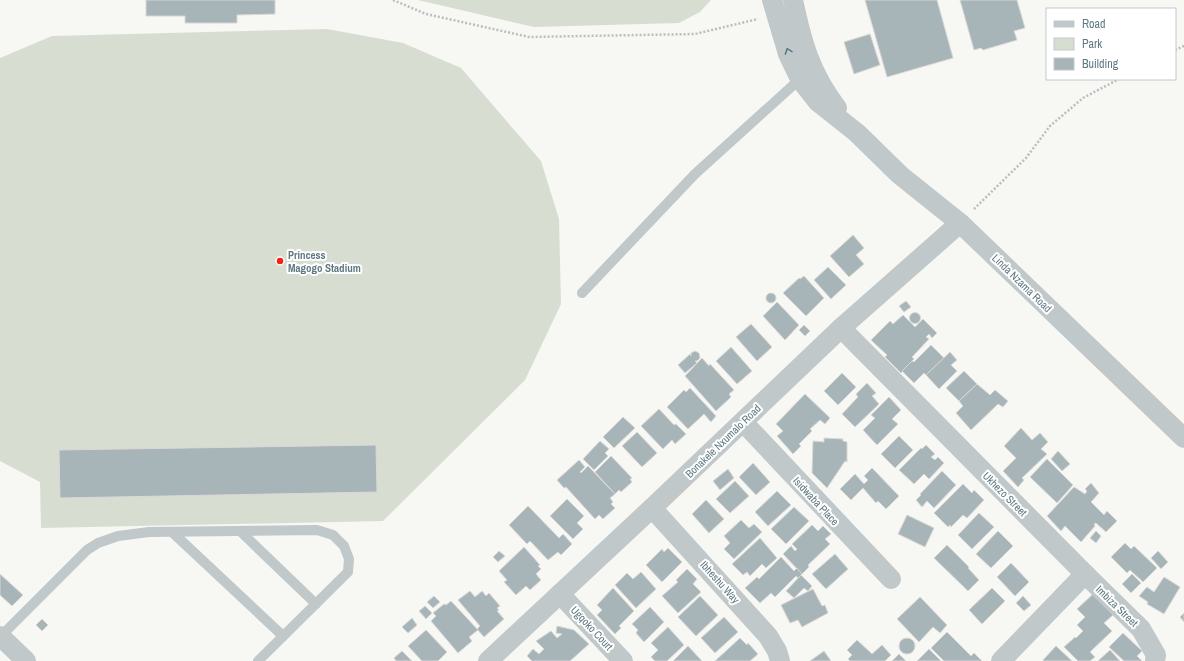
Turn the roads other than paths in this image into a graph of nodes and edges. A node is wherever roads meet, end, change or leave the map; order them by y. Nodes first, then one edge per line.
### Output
1 (793, 0) edge
2 (774, 8) edge
3 (800, 79) junction
4 (857, 133) junction
5 (960, 223) junction
6 (582, 293) dead end
7 (841, 328) junction
8 (742, 422) junction
9 (1184, 438) edge
10 (652, 508) junction
11 (240, 531) junction
12 (172, 532) junction
13 (1085, 574) junction
14 (891, 578) dead end
15 (560, 594) junction
16 (316, 604) junction
17 (0, 636) edge
18 (283, 636) junction
19 (26, 661) edge
20 (258, 661) edge
21 (488, 661) edge
22 (623, 661) edge
23 (780, 661) edge
24 (1000, 661) edge
25 (1156, 661) edge

1 - 4 street, Linda Nzama Road
3 -> 2 street, Linda Nzama Road
3 - 4 street, Linda Nzama Road
3 - 6 lane
4 - 5 street, Linda Nzama Road
5 - 7 street, Bonakele Nxumalo Road
5 - 9 street, Linda Nzama Road
7 - 8 street, Bonakele Nxumalo Road
7 - 13 street, Ukhezo Street
8 - 10 street, Bonakele Nxumalo Road
8 - 14 street, Isidwaba Place
10 - 15 street, Bonakele Nxumalo Road
10 - 23 street, Ibheshu Way
11 - 12 lane
11 - 16 lane
11 - 16 lane
12 - 17 lane
12 - 18 lane
13 - 24 street
13 - 25 street, Imbiza Street
15 - 21 street, Bonakele Nxumalo Road
15 - 22 street, Ugqoko Court
16 - 18 lane
17 - 19 street
18 - 20 lane

